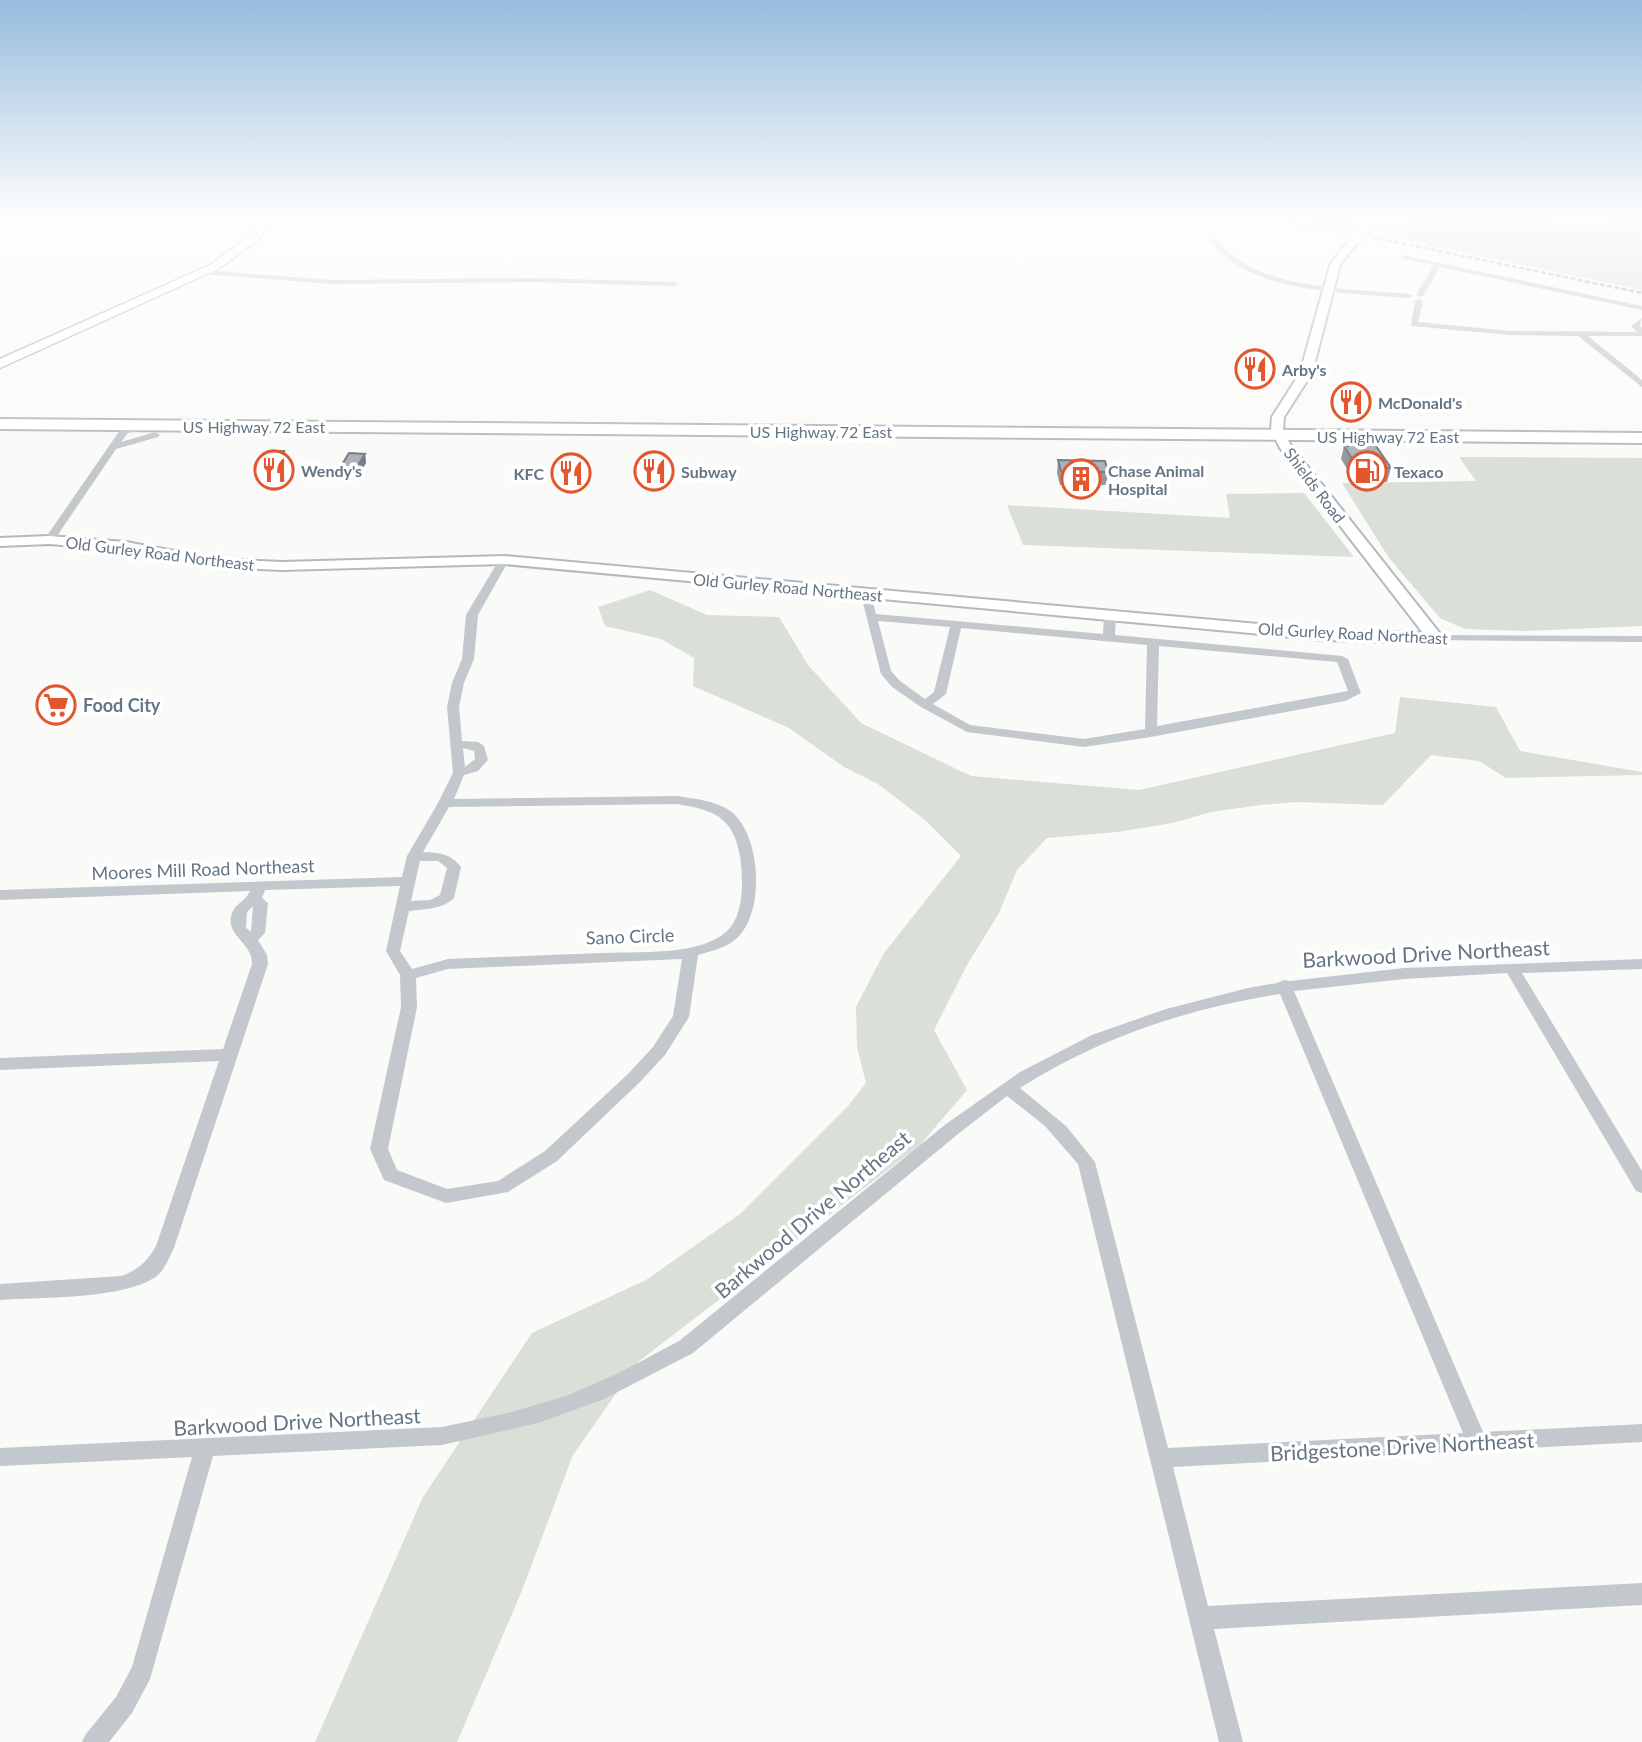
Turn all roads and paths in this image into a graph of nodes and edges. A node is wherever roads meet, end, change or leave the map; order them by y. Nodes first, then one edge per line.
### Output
1 (153, 295) edge
2 (1327, 295) edge
3 (1402, 295) edge
4 (1421, 295) edge
5 (1583, 295) edge
6 (1419, 298) junction
7 (1642, 308) edge
8 (1642, 320) edge
9 (1642, 333) edge
10 (1581, 334) junction
11 (0, 364) edge
12 (1638, 377) edge
13 (1642, 384) edge
14 (1278, 417) junction
15 (0, 426) edge
16 (157, 430) junction
17 (1329, 436) junction
18 (1642, 438) edge
19 (1282, 440) junction
20 (117, 441) junction
21 (1642, 447) edge
22 (49, 540) junction
23 (0, 542) edge
24 (504, 560) junction
25 (866, 595) junction
26 (1110, 616) junction
27 (872, 617) junction
28 (956, 624) junction
29 (1109, 638) junction
30 (1435, 638) junction
31 (1642, 639) edge
32 (1153, 642) junction
33 (925, 704) junction
34 (1151, 733) junction
35 (456, 744) junction
36 (458, 773) junction
37 (445, 803) junction
38 (414, 856) junction
39 (408, 881) junction
40 (257, 893) junction
41 (0, 895) edge
42 (402, 907) junction
43 (691, 951) junction
44 (1642, 964) edge
45 (1512, 969) junction
46 (408, 975) junction
47 (1284, 985) junction
48 (230, 1055) junction
49 (0, 1064) edge
50 (1008, 1088) junction
51 (1642, 1186) edge
52 (0, 1292) edge
53 (1642, 1433) edge
54 (1477, 1442) junction
55 (205, 1448) junction
56 (0, 1457) edge
57 (1161, 1458) junction
58 (1642, 1594) edge
59 (1202, 1619) junction
60 (94, 1742) edge
61 (1231, 1742) edge

1 - 11 main road
2 - 14 street
3 - 6 street
4 - 6 street
5 - 7 street
6 - 10 street
8 - 9 street
9 - 10 street
10 - 12 street
12 - 13 street
14 - 17 highway
14 - 19 street, Shields Road
15 - 16 highway, US Highway 72 East
15 - 20 highway, US Highway 72 East
16 - 19 highway, US Highway 72 East
16 - 20 highway, US Highway 72 East
17 - 18 highway, US Highway 72 East
17 - 19 highway, US Highway 72 East
19 - 21 highway, US Highway 72 East
19 - 30 street, Shields Road
20 - 22 street, Old Gurley Road Northeast
22 - 23 street
22 - 24 street, Old Gurley Road Northeast
24 - 25 street, Old Gurley Road Northeast
24 - 35 street
25 - 26 street, Old Gurley Road Northeast
25 - 27 street
26 - 29 street
26 - 30 street, Old Gurley Road Northeast
27 - 28 street
27 - 33 street
28 - 29 street
28 - 33 street
29 - 32 street
30 - 31 street, Old Gurley Road Northeast
32 - 34 street
32 - 34 street
33 - 34 street
35 - 36 street
35 - 36 street
36 - 37 street
37 - 38 street
37 - 43 street, Sano Circle
38 - 39 street
38 - 42 street
39 - 40 street, Moores Mill Road Northeast
39 - 42 street
40 - 41 street, Moores Mill Road Northeast
40 - 48 street
42 - 46 street
43 - 46 street, Sano Circle
43 - 46 street
44 - 45 street, Barkwood Drive Northeast
45 - 47 street, Barkwood Drive Northeast
45 - 51 street
47 - 50 street, Barkwood Drive Northeast
47 - 54 street
48 - 49 street
48 - 52 street
50 - 55 street, Barkwood Drive Northeast
50 - 57 street
53 - 54 street, Bridgestone Drive Northeast
54 - 57 street, Bridgestone Drive Northeast
55 - 56 street, Barkwood Drive Northeast
55 - 60 street
57 - 59 street
58 - 59 street
59 - 61 street

